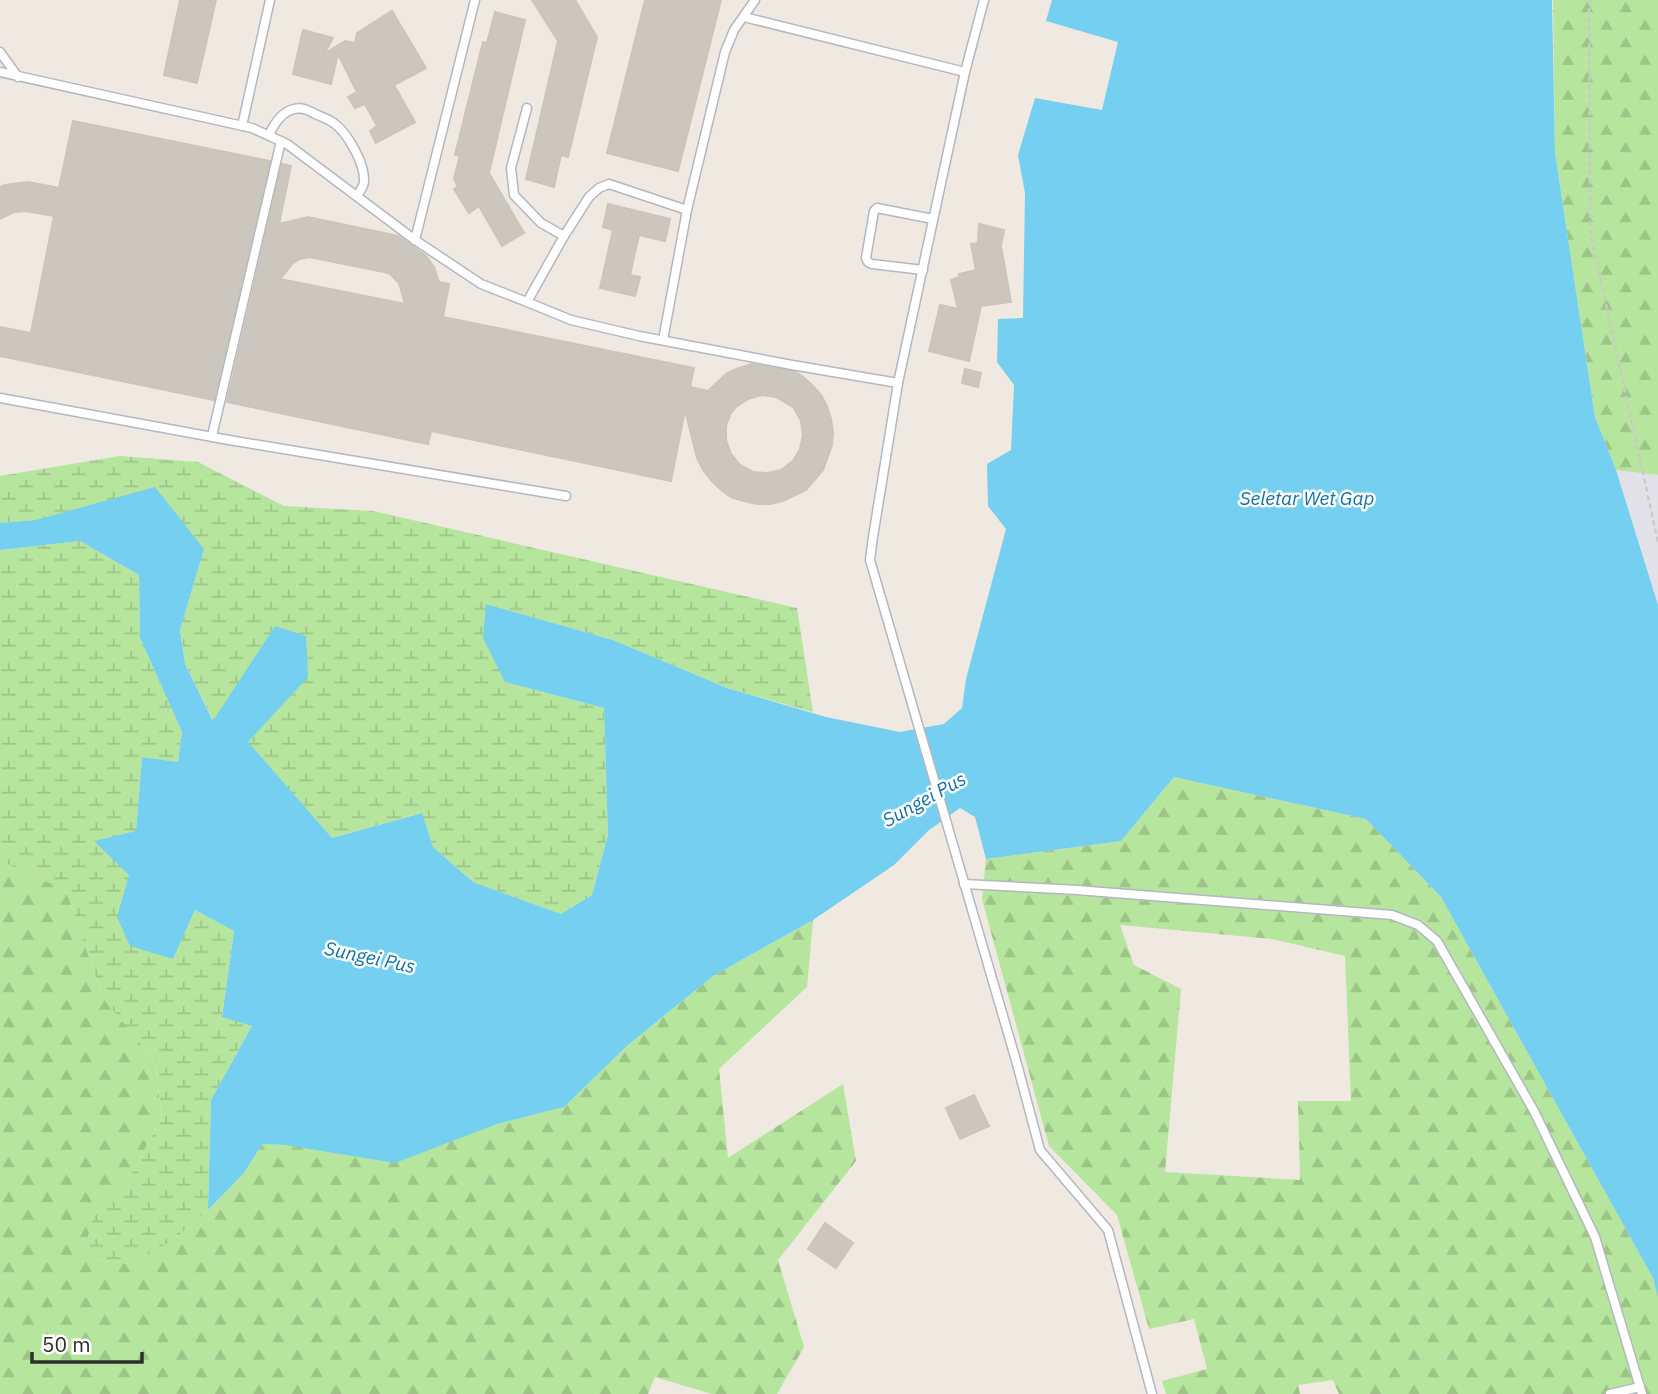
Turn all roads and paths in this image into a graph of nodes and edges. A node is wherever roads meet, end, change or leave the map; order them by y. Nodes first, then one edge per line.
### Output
1 (270, 0) edge
2 (475, 0) edge
3 (755, 0) edge
4 (984, 0) edge
5 (1589, 0) edge
6 (744, 17) junction
7 (0, 52) edge
8 (0, 72) edge
9 (965, 72) junction
10 (18, 77) junction
11 (527, 108) dead end
12 (242, 125) junction
13 (269, 135) junction
14 (281, 141) junction
15 (356, 195) junction
16 (687, 209) junction
17 (933, 219) junction
18 (564, 236) junction
19 (415, 240) junction
20 (922, 270) junction
21 (527, 302) junction
22 (663, 341) junction
23 (898, 383) junction
24 (0, 398) edge
25 (212, 436) junction
26 (566, 496) dead end
27 (1658, 542) edge
28 (964, 884) junction
29 (1641, 1390) edge
30 (1152, 1394) edge
31 (1610, 1394) edge

1 - 12 lane
2 - 19 lane
3 - 6 lane
4 - 9 lane
5 - 27 path
6 - 9 lane
6 - 16 lane
7 - 10 lane
8 - 10 lane
9 - 17 lane
10 - 12 lane
11 - 18 lane
12 - 13 lane
13 - 14 lane
13 - 15 lane
14 - 15 lane
14 - 25 lane
15 - 19 lane
16 - 18 lane
16 - 22 lane
17 - 20 lane
17 - 20 lane
18 - 21 lane
19 - 21 lane
20 - 23 lane
21 - 22 lane
22 - 23 lane
23 - 28 lane
24 - 25 lane
25 - 26 lane
28 - 29 lane
28 - 30 lane
29 - 31 lane

